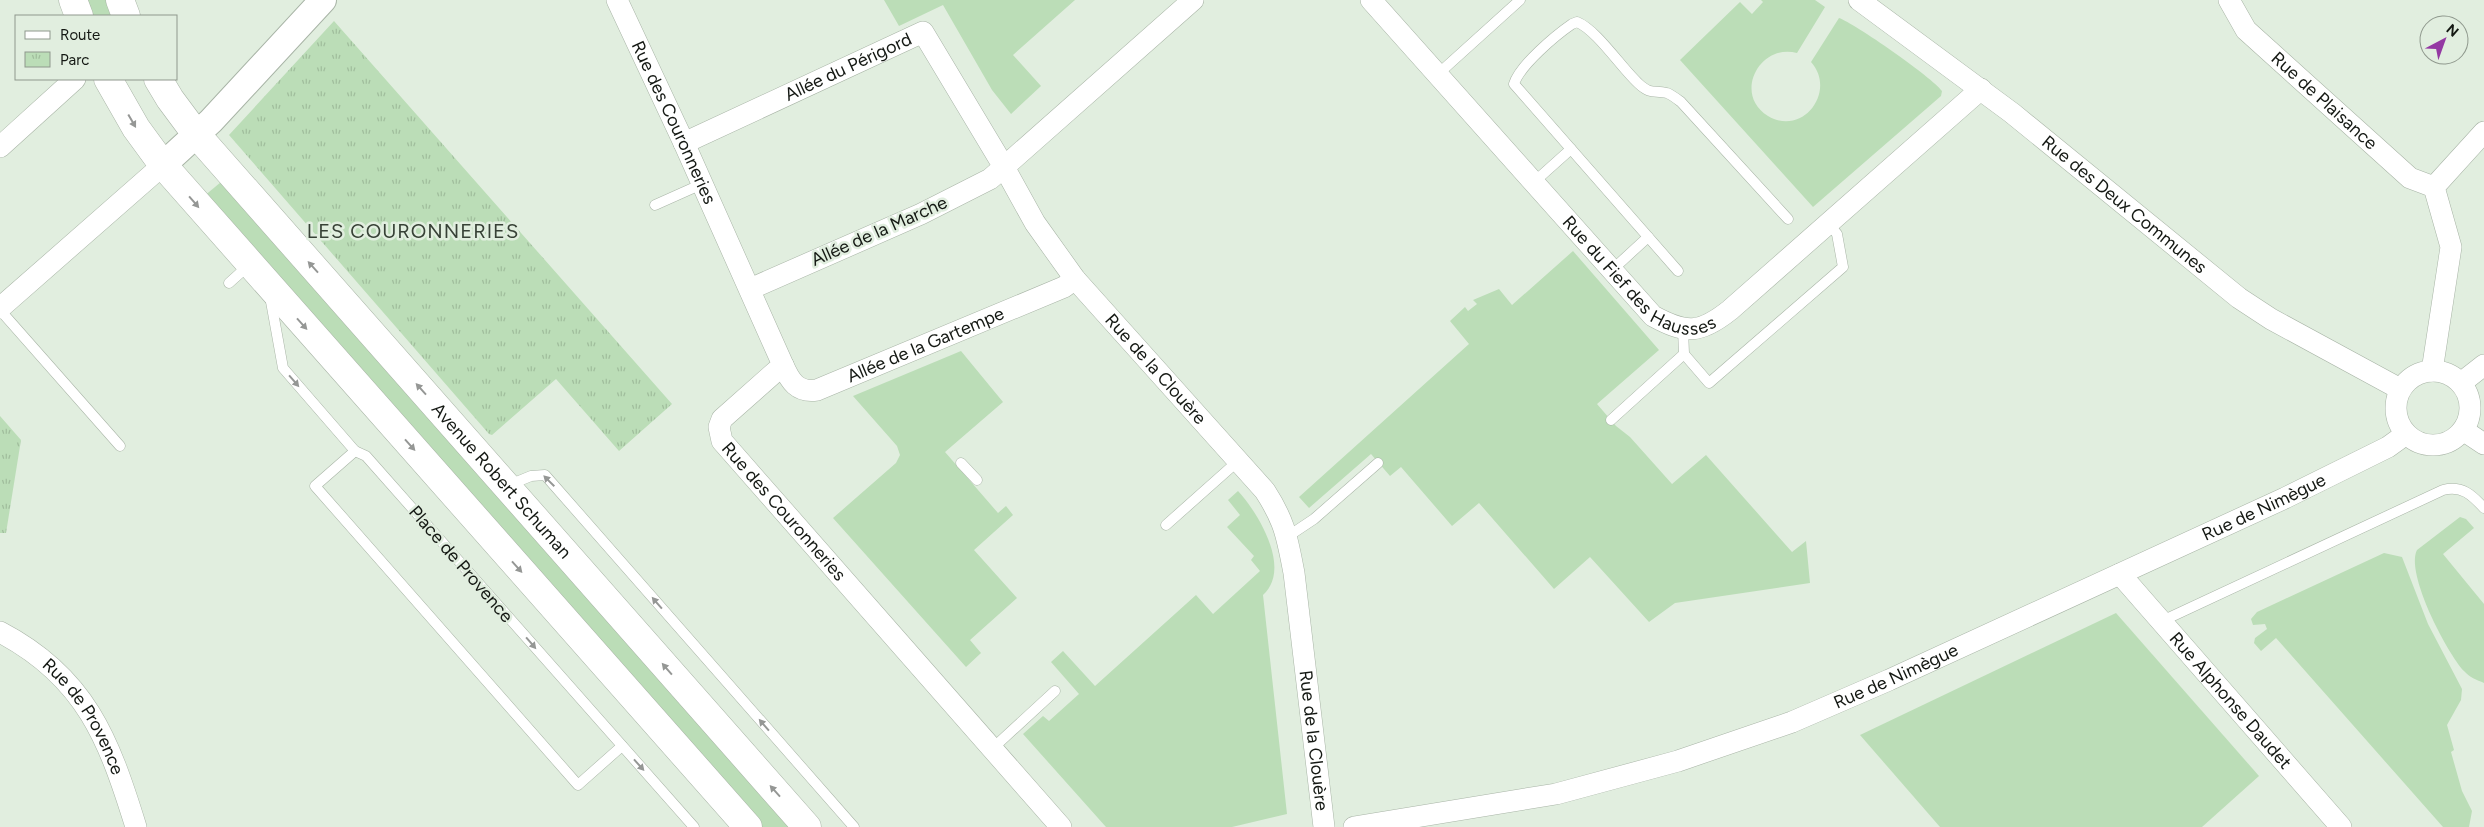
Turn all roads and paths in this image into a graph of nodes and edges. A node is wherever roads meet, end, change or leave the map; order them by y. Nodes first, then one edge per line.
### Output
1 (72, 0) edge
2 (120, 0) edge
3 (324, 0) edge
4 (617, 0) edge
5 (1193, 0) edge
6 (1371, 0) edge
7 (1520, 0) edge
8 (1860, 0) edge
9 (2229, 0) edge
10 (79, 15) edge
11 (126, 15) edge
12 (1438, 75) junction
13 (74, 80) edge
14 (109, 80) edge
15 (140, 80) edge
16 (159, 80) edge
17 (1981, 89) junction
18 (193, 130) junction
19 (2484, 132) edge
20 (684, 143) junction
21 (0, 148) edge
22 (1571, 149) junction
23 (163, 165) junction
24 (1004, 167) junction
25 (1533, 183) junction
26 (702, 184) junction
27 (2434, 187) junction
28 (655, 206) dead end
29 (1788, 218) dead end
30 (1828, 224) junction
31 (1648, 237) junction
32 (249, 264) junction
33 (1611, 271) junction
34 (1678, 271) dead end
35 (1075, 279) junction
36 (229, 283) dead end
37 (268, 285) junction
38 (750, 289) junction
39 (0, 309) edge
40 (1683, 329) junction
41 (1684, 354) junction
42 (783, 365) junction
43 (2484, 366) edge
44 (2432, 370) junction
45 (2461, 383) junction
46 (2400, 389) junction
47 (1611, 420) dead end
48 (2463, 430) junction
49 (2406, 434) junction
50 (2484, 444) edge
51 (120, 446) dead end
52 (355, 451) junction
53 (1238, 461) junction
54 (961, 463) dead end
55 (1378, 463) dead end
56 (977, 480) dead end
57 (507, 486) junction
58 (2484, 508) edge
59 (1166, 525) dead end
60 (1287, 536) junction
61 (2120, 574) junction
62 (2162, 621) junction
63 (0, 632) edge
64 (1056, 691) dead end
65 (622, 746) junction
66 (992, 748) junction
67 (136, 827) edge
68 (694, 827) edge
69 (748, 827) edge
70 (807, 827) edge
71 (854, 827) edge
72 (1061, 827) edge
73 (1324, 827) edge
74 (1354, 827) edge
75 (2341, 827) edge

1 - 10 main road
2 - 11 main road
3 - 18 street
4 - 20 street, Rue des Couronneries
5 - 24 street
6 - 12 street, Rue du Fief des Hausses
7 - 12 lane
8 - 17 street, Rue des Deux Communes
9 - 27 street, Rue de Plaisance
12 - 25 street, Rue du Fief des Hausses
13 - 21 street
14 -> 23 main road
15 - 18 main road
16 - 18 main road
17 - 30 street, Rue du Fief des Hausses
17 - 46 street, Rue des Deux Communes
18 - 23 street
57 -> 18 main road, Avenue Robert Schuman
19 - 27 street
20 - 24 street, Allée du Périgord
20 - 26 street, Rue des Couronneries
22 - 25 lane
22 - 29 lane
22 - 31 lane
23 -> 32 main road
23 - 39 street
24 - 35 street, Rue de la Clouère
24 - 38 street, Allée de la Marche
25 - 33 street, Rue du Fief des Hausses
26 - 28 lane
26 - 38 street, Rue des Couronneries
27 - 44 street
30 - 40 street, Rue du Fief des Hausses
30 - 41 lane
31 - 33 lane
31 - 34 lane
32 - 36 lane
32 - 37 main road
33 - 40 street, Rue du Fief des Hausses
35 - 42 street, Allée de la Gartempe
35 - 53 street, Rue de la Clouère
37 -> 52 lane, Place de Provence
37 -> 69 main road
38 - 42 street, Rue des Couronneries
39 - 51 lane
40 - 41 lane
41 - 47 lane
42 - 66 street, Rue des Couronneries
43 - 45 street
44 - 45 street
44 - 46 street
45 - 48 street
46 - 49 street
48 - 49 street
48 - 50 street
49 - 61 street, Rue de Nimègue
52 -> 65 lane, Place de Provence
52 - 65 lane
53 - 59 lane
53 - 60 street, Rue de la Clouère
54 - 56 lane
55 - 60 lane
70 -> 57 main road, Avenue Robert Schuman
71 -> 57 lane
58 - 62 lane
60 - 73 street, Rue de la Clouère
61 - 62 street, Rue Alphonse Daudet
61 - 74 street, Rue de Nimègue
62 - 75 street, Rue Alphonse Daudet
63 - 67 street, Rue de Provence
64 - 66 lane
65 -> 68 lane, Place de Provence
66 - 72 street, Rue des Couronneries

